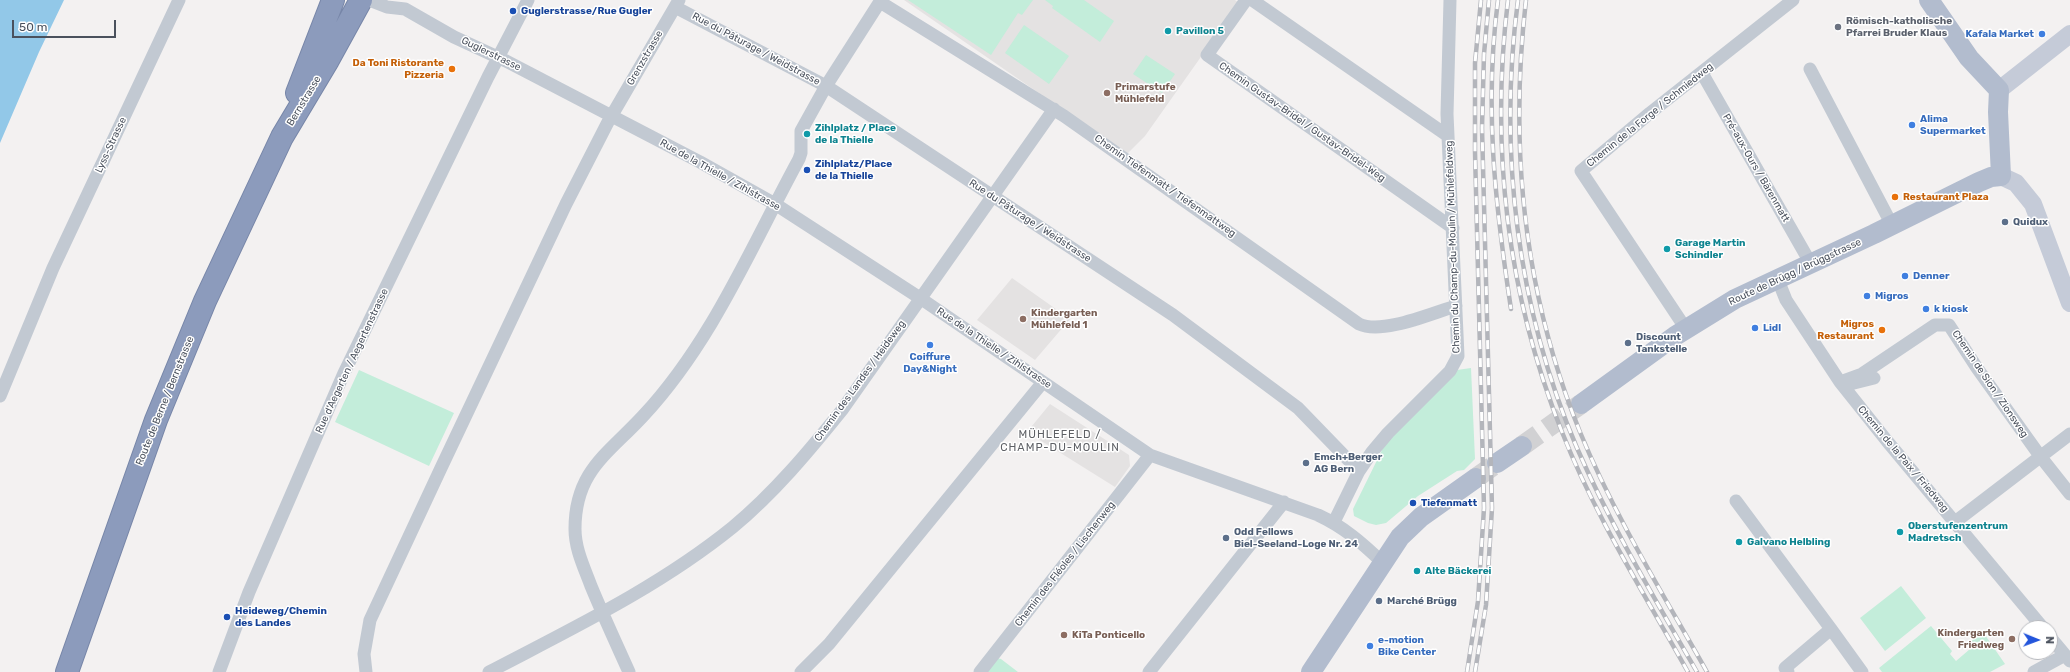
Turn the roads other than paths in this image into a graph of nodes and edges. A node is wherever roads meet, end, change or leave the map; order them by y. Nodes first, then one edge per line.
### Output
1 (179, 0) edge
2 (333, 0) edge
3 (361, 0) edge
4 (369, 0) edge
5 (528, 0) edge
6 (1246, 0) edge
7 (1252, 0) edge
8 (1450, 0) edge
9 (1793, 0) edge
10 (1929, 0) edge
11 (880, 1) edge
12 (677, 3) edge
13 (2070, 34) edge
14 (499, 58) junction
15 (1810, 69) dead end
16 (1702, 73) junction
17 (826, 86) junction
18 (1999, 90) junction
19 (1054, 109) junction
20 (611, 116) junction
21 (1448, 136) junction
22 (282, 137) junction
23 (2002, 176) junction
24 (993, 196) junction
25 (776, 204) junction
26 (1892, 225) junction
27 (1453, 228) junction
28 (1811, 264) junction
29 (1778, 280) junction
30 (920, 298) junction
31 (2070, 303) edge
32 (1456, 306) junction
33 (1686, 329) junction
34 (1874, 378) dead end
35 (1043, 382) junction
36 (1840, 382) junction
37 (0, 396) edge
38 (1581, 404) tunnel mouth
39 (2070, 434) edge
40 (1522, 446) tunnel mouth
41 (1150, 455) junction
42 (2040, 456) junction
43 (1497, 463) tunnel mouth
44 (1359, 471) junction
45 (1476, 478) tunnel mouth
46 (2070, 494) edge
47 (1736, 501) dead end
48 (1284, 502) junction
49 (1334, 522) junction
50 (1955, 522) junction
51 (1382, 562) junction
52 (602, 613) junction
53 (2035, 620) edge
54 (1831, 630) junction
55 (2058, 646) edge
56 (2068, 658) edge
57 (67, 672) edge
58 (220, 672) edge
59 (366, 672) edge
60 (489, 672) edge
61 (629, 672) edge
62 (802, 672) edge
63 (980, 672) edge
64 (1149, 672) edge
65 (1311, 672) edge
66 (1788, 672) edge
67 (1862, 672) edge
68 (2034, 672) edge

1 - 37 street, Lyss-Strasse
2 - 22 highway, Bernstrasse
3 - 22 highway, Bernstrasse
4 - 14 street, Guglerstrasse
5 - 14 street, Rue d'Aegerten / Aegertenstrasse
6 - 27 street, Chemin Gustav-Bridel / Gustav-Bridel-Weg
7 - 21 street
8 - 21 street, Chemin du Champ-du-Moulin / Mühlefeldweg
9 - 16 street, Chemin de la Forge / Schmiedweg
10 - 18 main road
11 - 17 street
11 - 19 street, Chemin Tiefenmatt / Tiefenmattweg
12 - 17 street, Rue du Pâturage / Weidstrasse
12 - 20 street, Grenzstrasse
13 - 18 main road
14 - 20 street, Guglerstrasse
14 - 58 street, Rue d'Aegerten / Aegertenstrasse
15 - 26 street
16 - 28 street, Pré-aux-Ours / Bärenmatt
16 - 33 street, Chemin de la Forge / Schmiedweg
17 - 24 street, Rue du Pâturage / Weidstrasse
17 - 25 street
18 - 23 main road
19 - 24 street, Chemin des Landes / Heideweg
19 - 32 street, Chemin Tiefenmatt / Tiefenmattweg
20 - 25 street, Rue de la Thielle / Zihlstrasse
20 - 59 street, Grenzstrasse
21 - 27 street, Chemin du Champ-du-Moulin / Mühlefeldweg
22 - 57 highway, Route de Berne / Bernstrasse
23 - 26 main road, Route de Brügg / Brüggstrasse
23 - 31 main road
24 - 30 street, Chemin des Landes / Heideweg
24 - 44 street, Rue du Pâturage / Weidstrasse
25 - 30 street, Rue de la Thielle / Zihlstrasse
25 - 52 street
26 - 28 main road, Route de Brügg / Brüggstrasse
27 - 32 street, Chemin du Champ-du-Moulin / Mühlefeldweg
28 - 29 main road, Route de Brügg / Brüggstrasse
29 - 33 main road, Route de Brügg / Brüggstrasse
29 - 36 street, Chemin de la Paix / Friedweg
30 - 35 street, Rue de la Thielle / Zihlstrasse
30 - 52 street, Chemin des Landes / Heideweg
32 - 44 street, Chemin du Champ-du-Moulin / Mühlefeldweg
33 - 38 main road, Route de Brügg / Brüggstrasse
34 - 36 street
35 - 41 street, Rue de la Thielle / Zihlstrasse
35 - 62 street
36 - 42 street, Chemin de Sion / Zionsweg
36 - 50 street, Chemin de la Paix / Friedweg
39 - 42 street
40 - 43 main road
41 - 48 street, Rue de la Thielle / Zihlstrasse
41 - 63 street, Chemin des Fléoles / Lischenweg
42 - 46 street, Chemin de Sion / Zionsweg
42 - 50 street
44 - 49 street, Chemin du Champ-du-Moulin / Mühlefeldweg
45 - 51 main road
47 - 54 street
48 - 49 street, Rue de la Thielle / Zihlstrasse
48 - 64 street
49 - 51 street, Rue de la Thielle / Zihlstrasse
50 - 53 street, Chemin de la Paix / Friedweg
51 - 65 main road
52 - 60 street, Chemin des Landes / Heideweg
52 - 61 street
54 - 66 street
54 - 67 street
55 - 56 street
56 - 68 street

